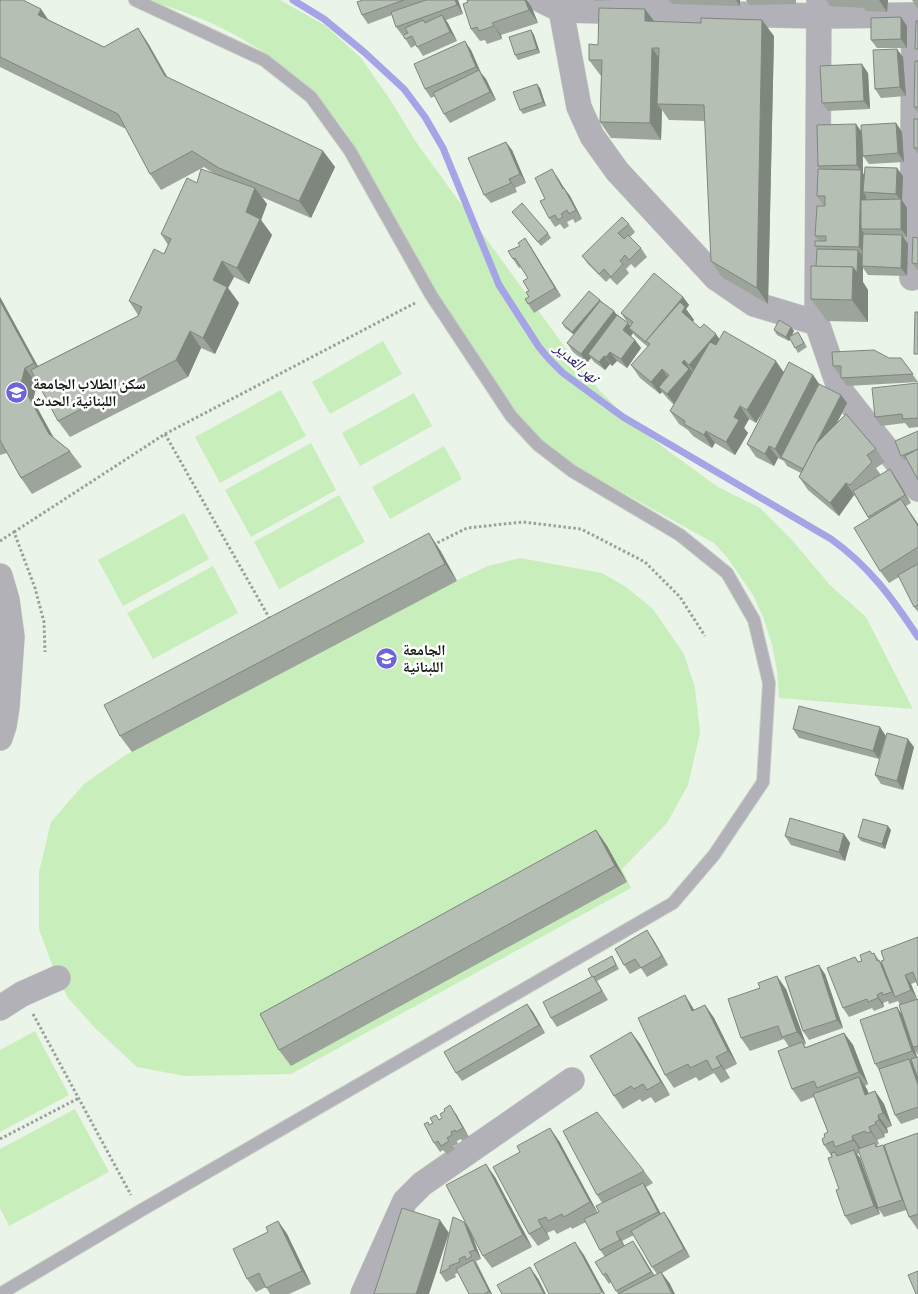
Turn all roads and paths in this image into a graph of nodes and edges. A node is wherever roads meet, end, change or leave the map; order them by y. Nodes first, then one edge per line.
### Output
1 (135, 0) edge
2 (551, 5) edge
3 (819, 8) edge
4 (916, 15) edge
5 (912, 278) dead end
6 (432, 295) junction
7 (817, 323) junction
8 (165, 434) junction
9 (918, 489) edge
10 (14, 532) junction
11 (0, 541) edge
12 (432, 546) edge
13 (0, 576) edge
14 (275, 628) edge
15 (706, 636) dead end
16 (45, 652) dead end
17 (0, 738) edge
18 (58, 978) dead end
19 (22, 994) junction
20 (0, 1008) edge
21 (572, 1080) dead end
22 (79, 1098) junction
23 (0, 1140) edge
24 (140, 1211) junction
25 (0, 1294) edge
26 (363, 1294) edge

1 - 6 lane
2 - 3 street
2 - 7 street
3 - 4 street
3 - 7 street
4 - 5 street
6 - 8 path
6 - 24 lane
7 - 9 street
8 - 10 path
8 - 14 path
10 - 11 path
10 - 16 path
12 - 15 path
13 - 17 street
18 - 19 street
19 - 20 street
19 - 22 path
21 - 26 street
22 - 23 path
22 - 24 path
24 - 25 lane

